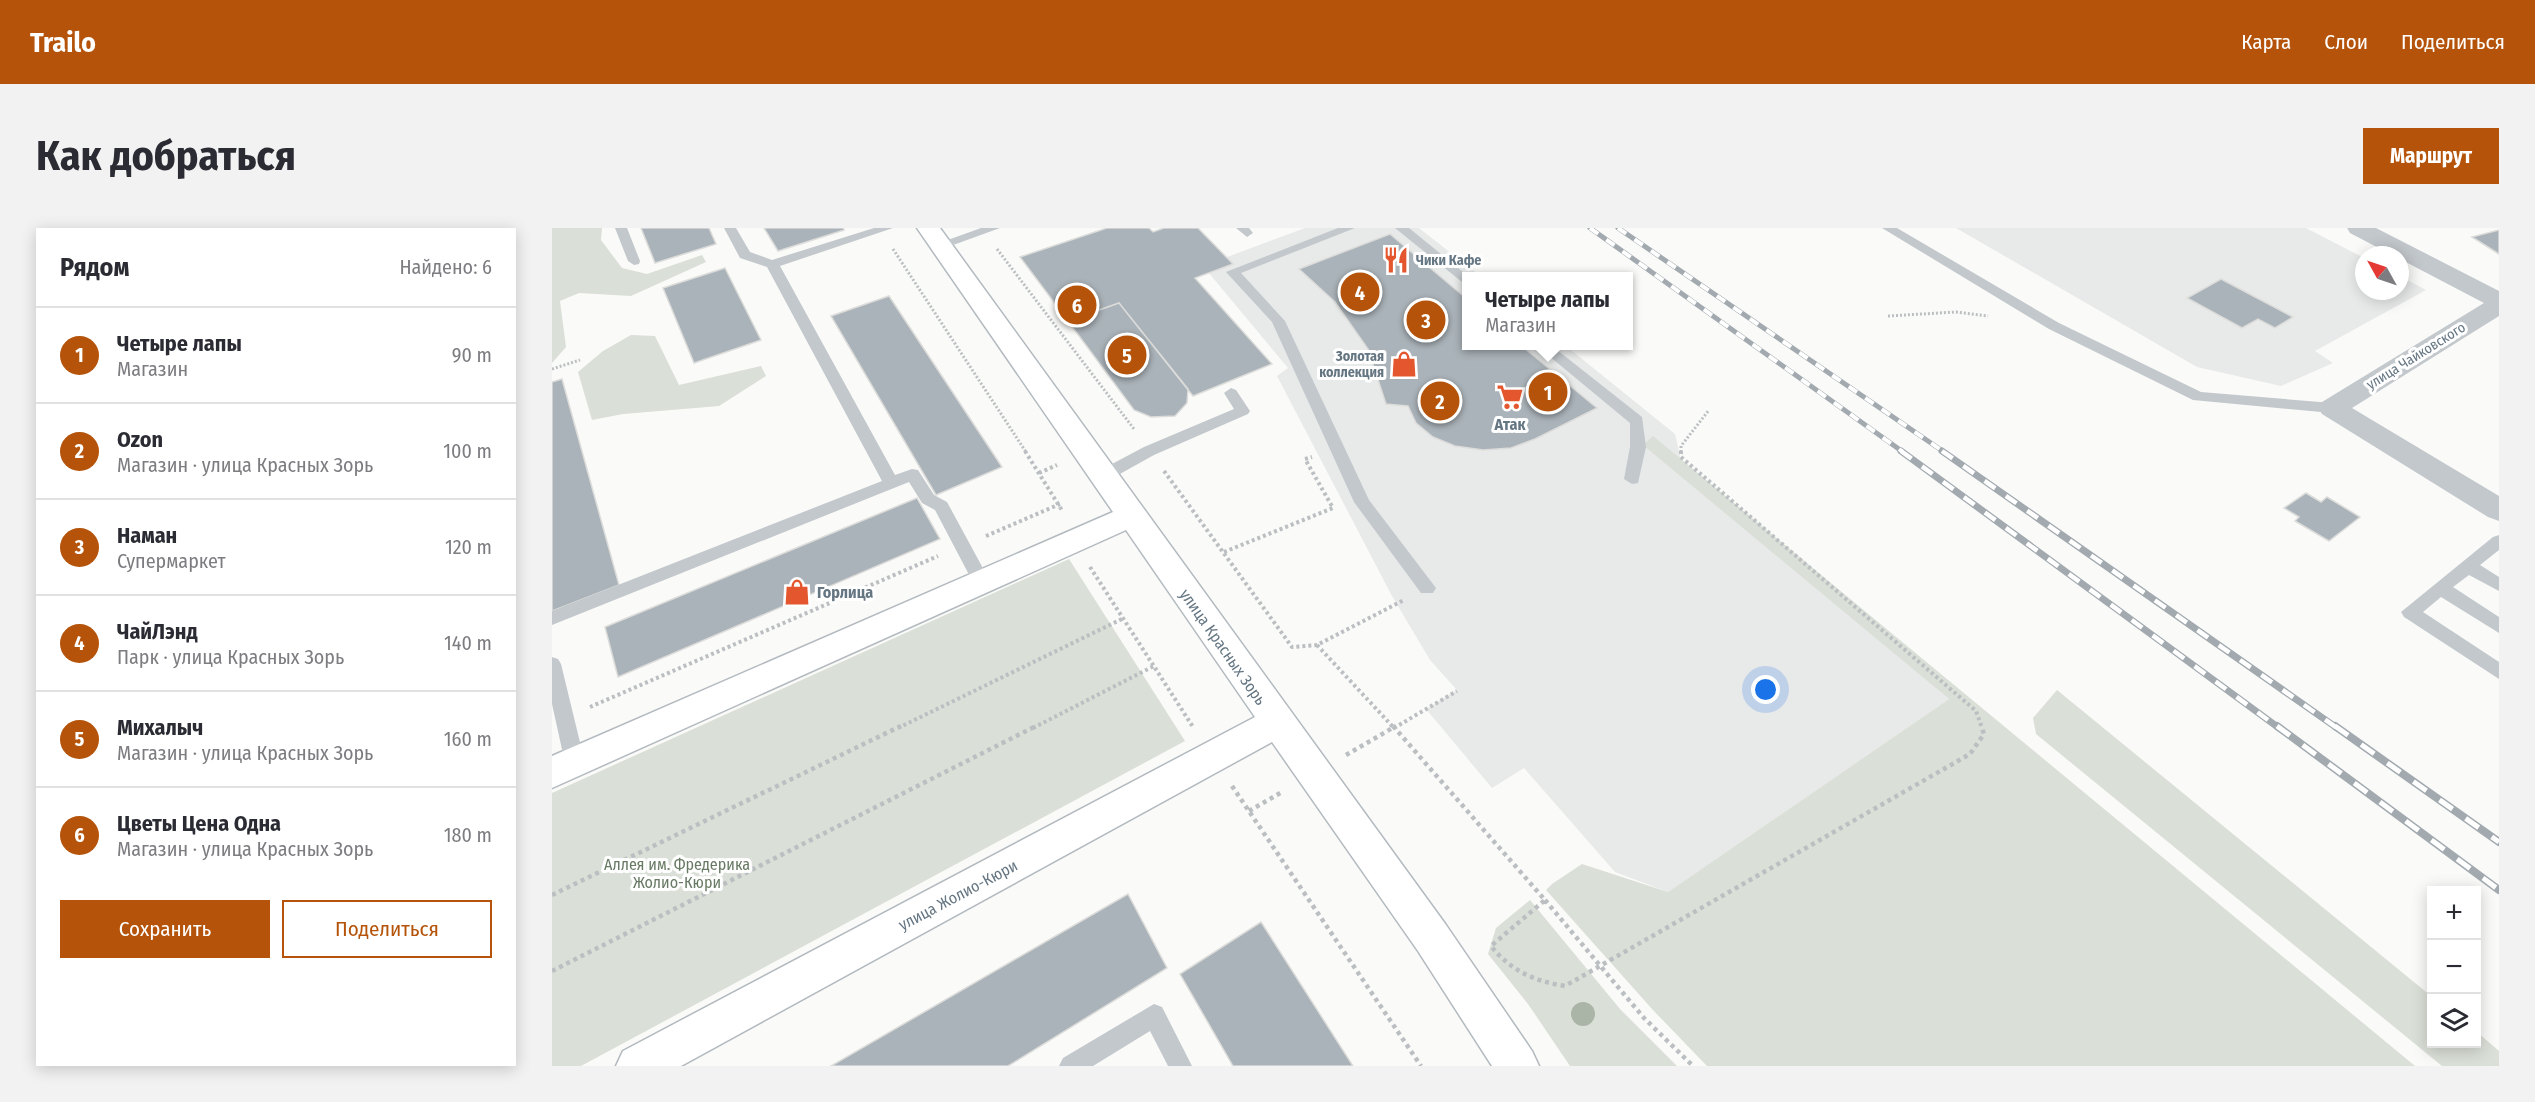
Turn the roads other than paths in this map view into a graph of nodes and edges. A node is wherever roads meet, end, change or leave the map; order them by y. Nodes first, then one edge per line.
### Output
1 (621, 228) edge
2 (730, 228) edge
3 (994, 228) edge
4 (1349, 228) edge
5 (1401, 228) edge
6 (1888, 228) edge
7 (2358, 228) edge
8 (884, 229) edge
9 (934, 237) edge
10 (634, 261) dead end
11 (772, 264) junction
12 (1462, 278) edge
13 (2499, 303) edge
14 (1550, 350) edge
15 (1231, 393) dead end
16 (2332, 408) junction
17 (1103, 476) junction
18 (1632, 479) dead end
19 (891, 483) junction
20 (2499, 510) edge
21 (1131, 516) junction
22 (2499, 541) edge
23 (2468, 566) junction
24 (982, 583) junction
25 (2499, 585) edge
26 (1427, 588) road end
27 (2441, 588) junction
28 (552, 618) edge
29 (2499, 626) edge
30 (552, 664) edge
31 (2499, 672) edge
32 (1276, 722) junction
33 (563, 768) edge
34 (652, 1062) edge
35 (1071, 1066) edge
36 (1180, 1066) edge
37 (1517, 1066) edge

1 - 10 lane
2 - 11 lane
3 - 9 lane
4 - 26 lane
5 - 12 lane
6 - 16 lane
7 - 13 street
8 - 11 lane
9 - 17 street, улица Красных Зорь
11 - 19 lane
13 - 16 street, улица Чайковского
14 - 18 lane
15 - 17 lane
16 - 20 street
17 - 21 street, улица Красных Зорь
19 - 24 lane
19 - 28 lane
21 - 24 street
21 - 32 street, улица Красных Зорь
22 - 23 lane
23 - 25 lane
23 - 27 lane
24 - 33 street
27 - 29 lane
27 - 31 lane
30 - 33 lane
32 - 34 street, улица Жолио-Кюри
32 - 37 street, улица Красных Зорь
35 - 36 lane

